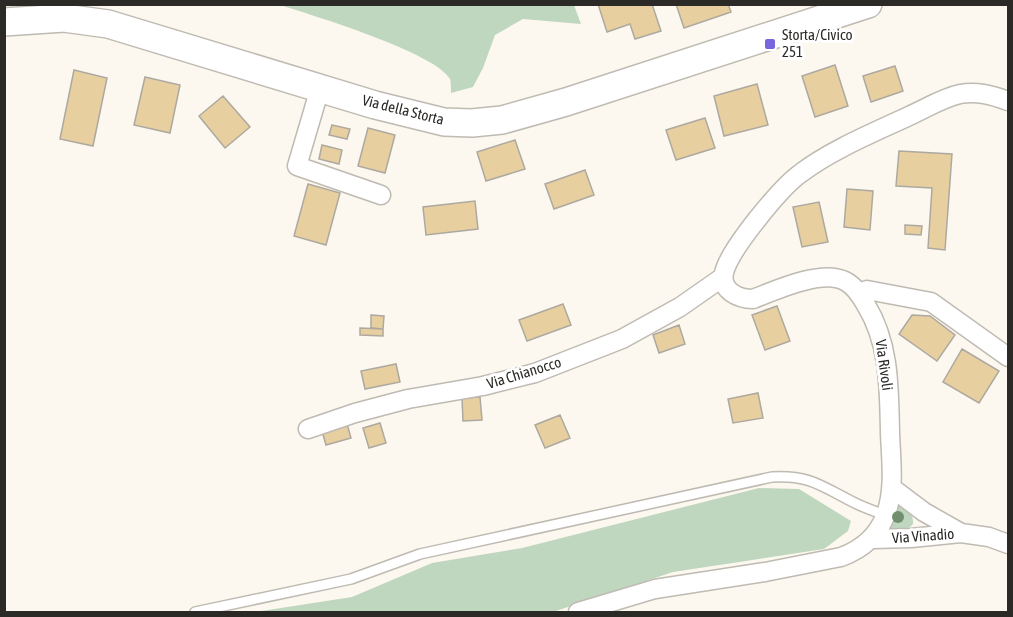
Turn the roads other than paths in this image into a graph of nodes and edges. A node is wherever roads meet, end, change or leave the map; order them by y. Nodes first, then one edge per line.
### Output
1 (868, 4) edge
2 (4, 22) edge
3 (320, 87) junction
4 (1008, 101) edge
5 (381, 195) dead end
6 (723, 278) junction
7 (859, 293) junction
8 (1008, 357) edge
9 (308, 429) dead end
10 (892, 488) junction
11 (885, 515) junction
12 (961, 533) junction
13 (873, 539) junction
14 (1008, 544) edge
15 (195, 612) edge
16 (578, 612) edge

1 - 3 main road, Via della Storta
2 - 3 main road, Via della Storta
3 - 5 street
4 - 6 street
6 - 7 street
6 - 9 street, Via Chianocco
7 - 8 street
7 - 10 street, Via Rivoli
10 - 11 street, Via Rivoli
10 - 12 street
11 - 13 street, Via Rivoli
11 - 15 lane
12 - 13 street, Via Vinadio
12 - 14 street, Via Vinadio
13 - 16 street

